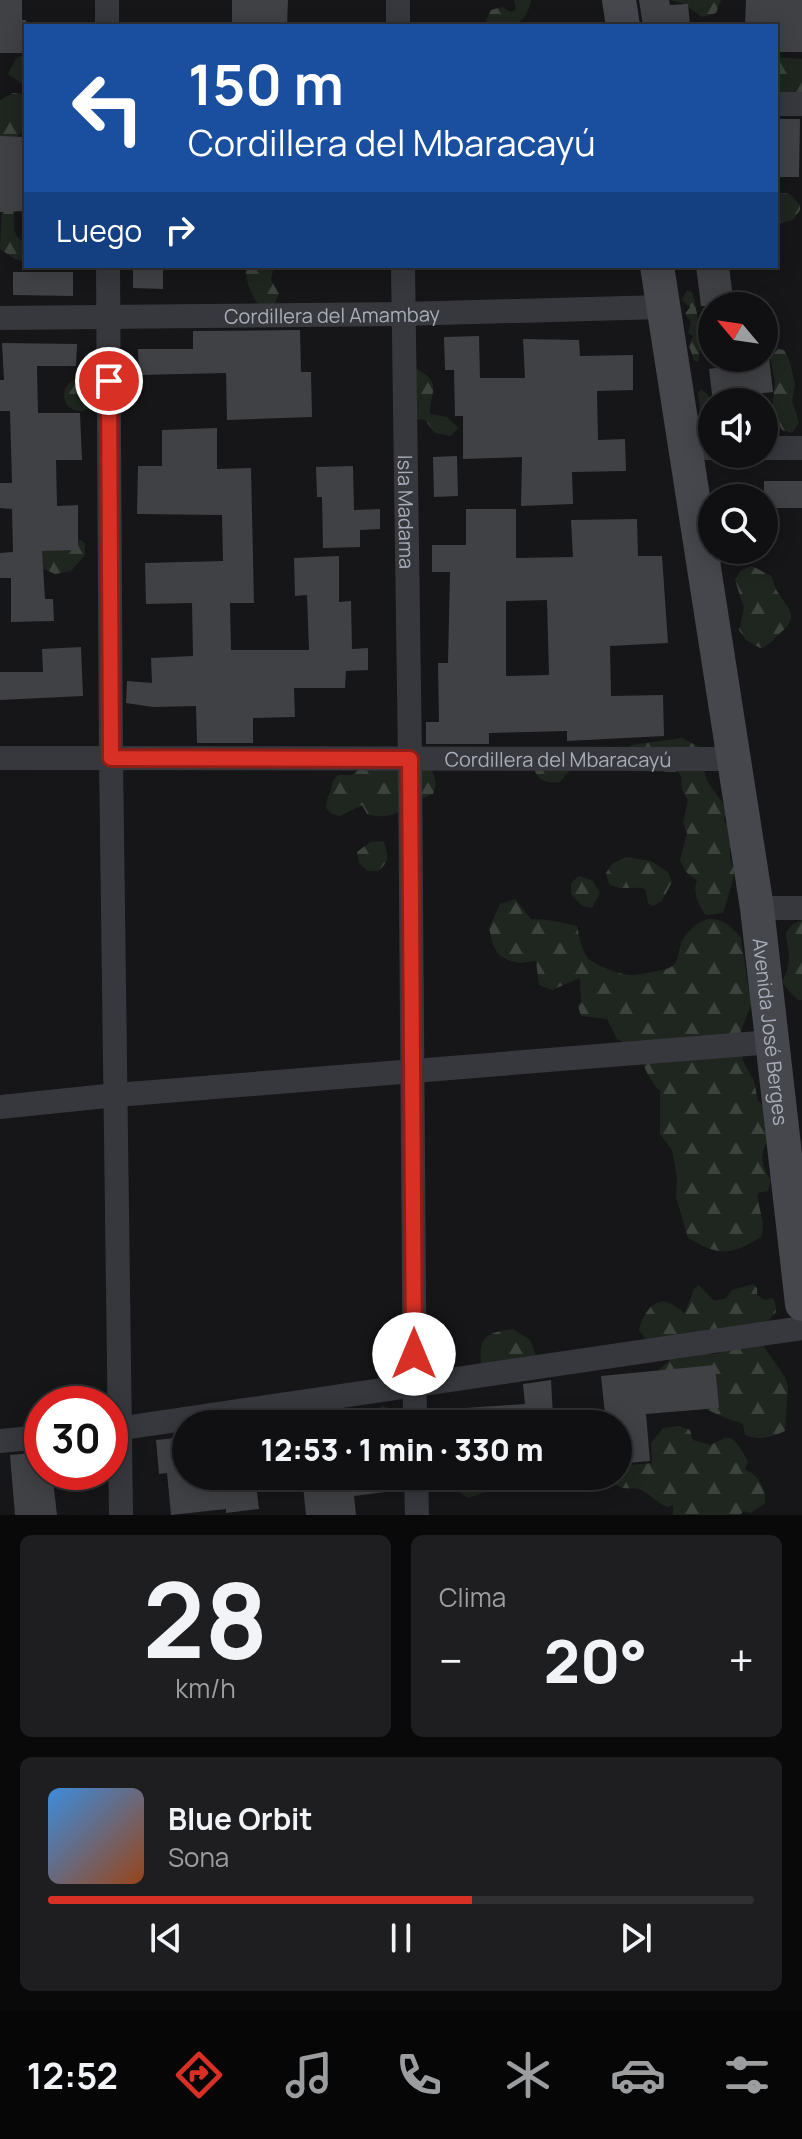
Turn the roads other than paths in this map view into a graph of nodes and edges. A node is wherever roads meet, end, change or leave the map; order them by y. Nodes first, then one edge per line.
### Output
1 (107, 0) edge
2 (398, 0) edge
3 (619, 0) edge
4 (107, 24) edge
5 (398, 24) edge
6 (623, 24) edge
7 (778, 104) edge
8 (802, 104) edge
9 (108, 268) edge
10 (403, 268) edge
11 (657, 268) edge
12 (663, 307) junction
13 (403, 314) junction
14 (0, 318) edge
15 (109, 318) junction
16 (698, 448) edge
17 (778, 448) edge
18 (802, 448) edge
19 (700, 468) edge
20 (0, 758) edge
21 (111, 758) junction
22 (410, 759) junction
23 (732, 759) junction
24 (757, 908) junction
25 (802, 908) edge
26 (772, 1042) junction
27 (412, 1071) junction
28 (116, 1095) junction
29 (0, 1107) edge
30 (802, 1304) edge
31 (802, 1328) edge
32 (115, 1386) edge
33 (414, 1386) junction
34 (415, 1410) edge
35 (128, 1428) edge
36 (24, 1439) edge
37 (0, 1441) edge
38 (119, 1490) edge
39 (416, 1490) edge
40 (121, 1515) edge
41 (417, 1515) edge

1 - 4 street
2 - 5 street
3 - 6 main road
7 - 8 street
9 - 15 street
10 - 13 street, Isla Madama
11 - 12 main road, Avenida José Berges
12 - 13 street, Cordillera del Amambay
12 - 16 main road, Avenida José Berges
13 - 15 street, Cordillera del Amambay
13 - 22 street, Isla Madama
14 - 15 street, Cordillera del Amambay
15 - 21 street
17 - 18 street
19 - 23 main road, Avenida José Berges
20 - 21 street, Cordillera del Mbaracayú
21 - 22 street, Cordillera del Mbaracayú
21 - 28 street
22 - 23 street, Cordillera del Mbaracayú
22 - 27 street, Isla Madama
23 - 24 main road, Avenida José Berges
24 - 25 street
24 - 26 main road, Avenida José Berges
26 - 27 street
26 - 30 main road, Avenida José Berges
27 - 28 street
27 - 33 street, Isla Madama
28 - 29 street
28 - 32 street
31 - 33 street
33 - 34 street, Isla Madama
33 - 35 street
36 - 37 street
38 - 40 street
39 - 41 street

